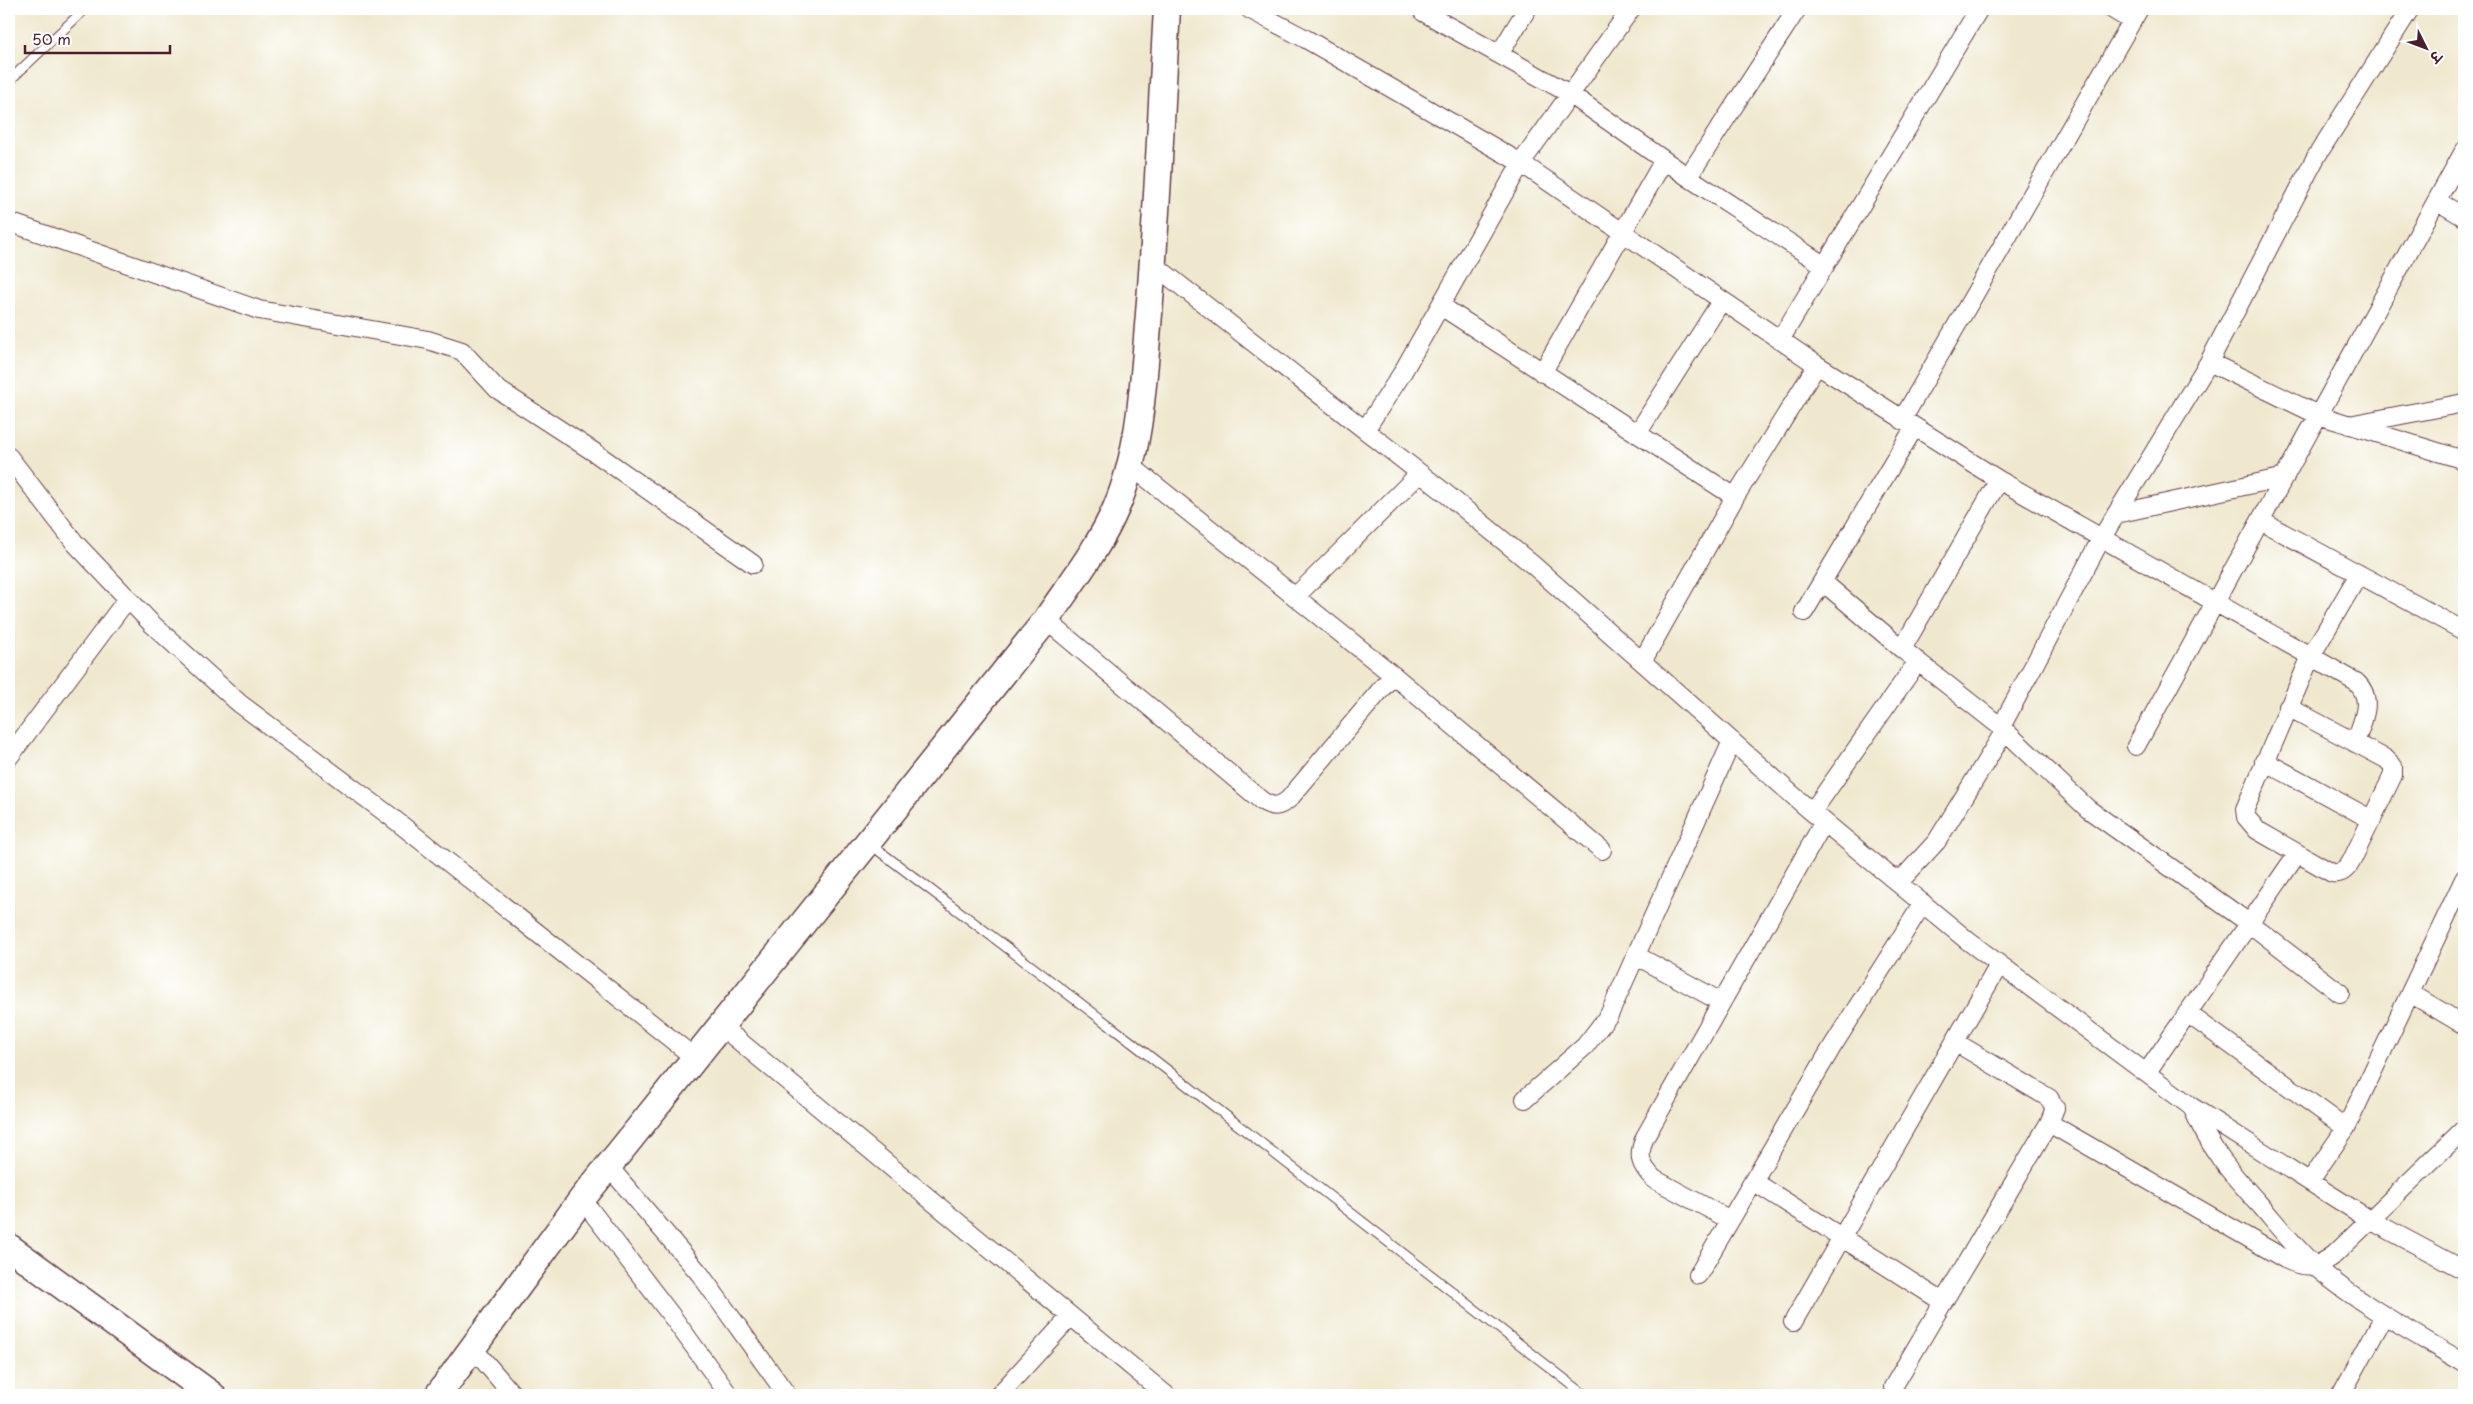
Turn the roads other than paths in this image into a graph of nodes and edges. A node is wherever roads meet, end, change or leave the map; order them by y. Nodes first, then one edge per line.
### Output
1 (84, 9) edge
2 (1167, 9) edge
3 (1249, 9) edge
4 (1527, 9) edge
5 (1631, 9) edge
6 (1798, 9) edge
7 (1979, 9) edge
8 (2112, 9) edge
9 (2410, 9) edge
10 (1423, 12) dead end
11 (2136, 15) edge
12 (1500, 53) junction
13 (9, 81) edge
14 (1570, 94) junction
15 (2464, 151) edge
16 (1664, 160) junction
17 (1521, 163) junction
18 (1688, 177) junction
19 (2437, 201) junction
20 (2464, 217) edge
21 (9, 222) edge
22 (1623, 234) junction
23 (1153, 264) junction
24 (1825, 266) junction
25 (1722, 300) junction
26 (1441, 306) junction
27 (1780, 340) junction
28 (2209, 362) junction
29 (1816, 365) junction
30 (1542, 373) junction
31 (2464, 403) edge
32 (2318, 415) junction
33 (1908, 424) junction
34 (2347, 425) junction
35 (1365, 430) junction
36 (1636, 434) junction
37 (9, 457) edge
38 (2464, 460) edge
39 (1130, 465) junction
40 (1420, 472) junction
41 (2285, 477) junction
42 (1999, 480) junction
43 (1735, 498) junction
44 (2116, 514) junction
45 (2261, 521) junction
46 (2102, 539) junction
47 (753, 564) dead end
48 (2360, 574) junction
49 (1823, 582) junction
50 (1296, 596) junction
51 (128, 598) junction
52 (2214, 603) junction
53 (1804, 612) dead end
54 (1046, 620) junction
55 (2464, 631) edge
56 (1902, 649) junction
57 (2312, 656) junction
58 (1643, 660) junction
59 (1918, 661) junction
60 (1393, 675) junction
61 (2288, 707) junction
62 (2001, 727) junction
63 (1732, 741) junction
64 (2355, 743) junction
65 (2136, 746) dead end
66 (10, 753) edge
67 (2264, 761) junction
68 (1818, 817) junction
69 (2372, 820) junction
70 (868, 842) junction
71 (1602, 850) dead end
72 (2297, 854) junction
73 (1892, 878) junction
74 (2464, 879) edge
75 (1922, 903) junction
76 (2249, 923) junction
77 (1636, 956) junction
78 (1999, 965) junction
79 (2340, 993) dead end
80 (2410, 993) junction
81 (1721, 1002) junction
82 (2187, 1013) junction
83 (2464, 1025) edge
84 (721, 1026) junction
85 (1955, 1042) junction
86 (695, 1058) junction
87 (2147, 1072) junction
88 (1525, 1099) dead end
89 (2192, 1107) junction
90 (2049, 1123) junction
91 (2346, 1128) junction
92 (2464, 1129) edge
93 (608, 1167) junction
94 (1753, 1181) junction
95 (2310, 1181) junction
96 (582, 1199) junction
97 (1730, 1220) junction
98 (2370, 1220) junction
99 (1842, 1238) junction
100 (9, 1247) edge
101 (2315, 1266) junction
102 (2464, 1270) edge
103 (1698, 1275) dead end
104 (1943, 1302) junction
105 (1071, 1316) junction
106 (2384, 1316) junction
107 (1793, 1322) dead end
108 (472, 1347) junction
109 (2464, 1363) edge
110 (1893, 1387) dead end
111 (212, 1395) edge
112 (438, 1395) edge
113 (513, 1395) edge
114 (729, 1395) edge
115 (787, 1395) edge
116 (999, 1395) edge
117 (1166, 1395) edge
118 (1585, 1395) edge
119 (2341, 1395) edge

1 - 13 lane
2 - 23 main road
3 - 17 street
4 - 12 street
5 - 14 street
6 - 18 street
7 - 24 street
8 - 11 street
9 - 28 street
10 - 12 street
11 - 33 street
12 - 14 street
14 - 16 street
14 - 17 street
15 - 19 street
16 - 18 street
16 - 22 street
17 - 22 street
17 - 26 street
18 - 24 street
19 - 20 street
19 - 32 street
21 - 47 street
22 - 25 street
22 - 30 street
23 - 35 street
23 - 39 main road
24 - 27 street
25 - 27 street
25 - 36 street
26 - 30 street
26 - 35 street
27 - 29 street
28 - 32 street
28 - 44 street
29 - 33 street
29 - 43 street
30 - 36 street
31 - 34 street
32 - 34 street
32 - 41 street
33 - 42 street
33 - 49 street
34 - 38 street
35 - 40 street
36 - 43 street
37 - 51 street
39 - 50 street
39 - 54 main road
40 - 50 street
40 - 58 street
41 - 44 street
41 - 45 street
42 - 46 street
42 - 56 street
43 - 58 street
44 - 46 street
45 - 48 street
45 - 52 street
46 - 52 street
46 - 62 street
48 - 55 street
48 - 57 street
49 - 53 street
49 - 56 street
50 - 60 street
51 - 66 street
51 - 86 street
52 - 57 street
52 - 65 street
54 - 60 street
54 - 70 main road
56 - 59 street
57 - 61 street
57 - 64 street
58 - 63 street
59 - 62 street
59 - 68 street
60 - 71 street
61 - 64 street
61 - 67 street
62 - 73 street
62 - 76 street
63 - 68 street
63 - 77 street
64 - 69 street
67 - 69 street
67 - 72 street
68 - 73 street
68 - 81 street
69 - 72 street
70 - 84 main road
70 - 118 lane
72 - 76 street
73 - 75 street
74 - 80 street
75 - 78 street
75 - 94 street
76 - 79 street
76 - 82 street
77 - 81 street
77 - 88 street
78 - 85 street
78 - 87 street
80 - 83 street
80 - 91 street
81 - 97 street
82 - 87 street
82 - 91 street
84 - 86 main road
84 - 105 street
85 - 90 street
85 - 99 street
86 - 93 main road
87 - 89 street
89 - 95 street
89 - 101 street
90 - 101 street
90 - 104 street
91 - 95 street
92 - 98 street
93 - 96 main road
93 - 115 street
94 - 97 street
94 - 99 street
95 - 98 street
96 - 108 main road
96 - 114 street
97 - 103 street
98 - 101 street
98 - 102 street
99 - 104 street
99 - 107 street
100 - 111 main road
101 - 106 street
104 - 110 street
105 - 116 street
105 - 117 street
106 - 109 street
106 - 119 street
108 - 112 main road
108 - 113 street

